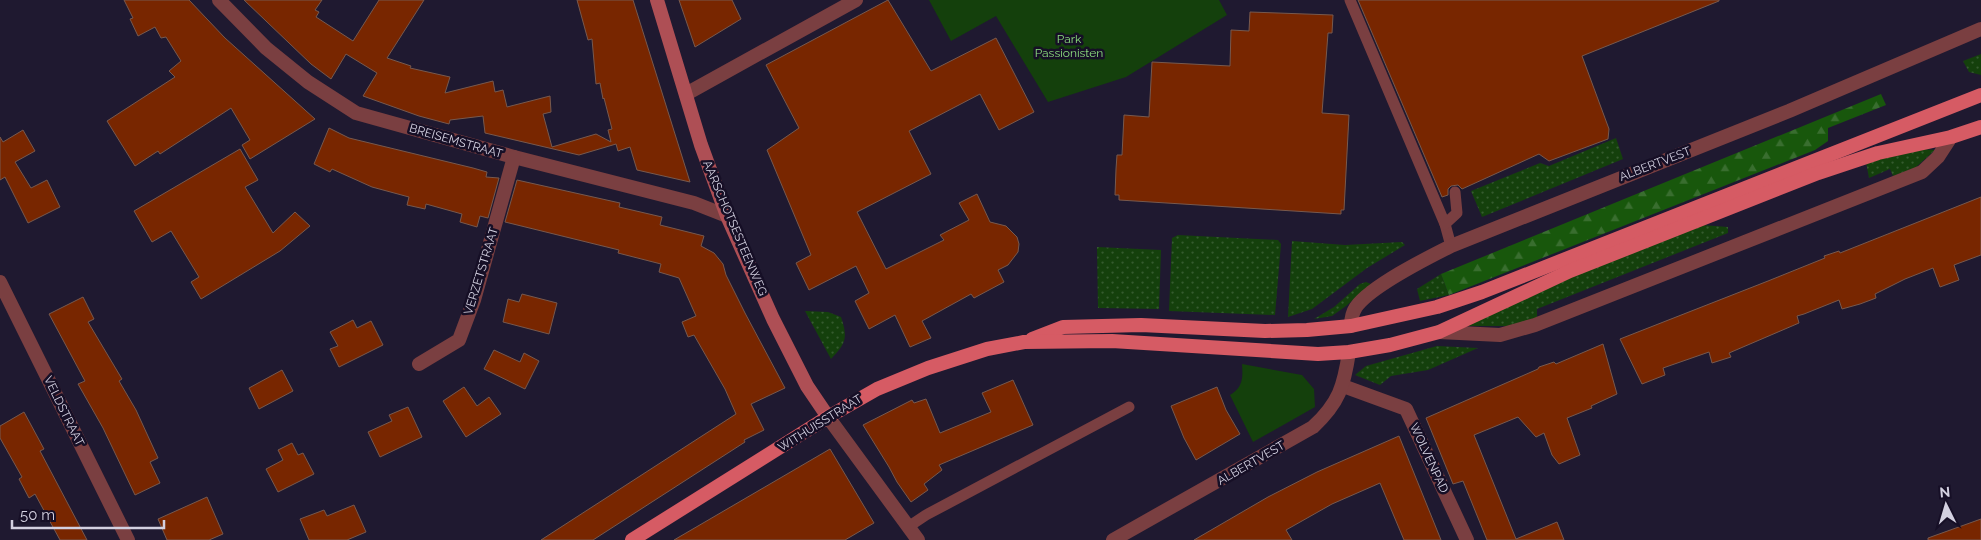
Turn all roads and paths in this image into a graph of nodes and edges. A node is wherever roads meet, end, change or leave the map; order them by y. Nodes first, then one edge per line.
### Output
1 (219, 0) edge
2 (657, 0) edge
3 (856, 0) edge
4 (1350, 0) edge
5 (1981, 29) edge
6 (686, 94) junction
7 (1981, 95) edge
8 (1981, 127) edge
9 (1951, 137) junction
10 (514, 157) junction
11 (1456, 192) dead end
12 (727, 216) junction
13 (1445, 224) junction
14 (1451, 246) junction
15 (0, 282) edge
16 (1351, 326) junction
17 (1439, 332) junction
18 (1024, 342) junction
19 (1350, 352) junction
20 (419, 364) dead end
21 (1343, 386) junction
22 (1129, 407) dead end
23 (828, 417) junction
24 (908, 526) junction
25 (128, 540) edge
26 (632, 540) edge
27 (918, 540) edge
28 (1113, 540) edge
29 (1467, 540) edge

1 - 10 street, BREISEMSTRAAT
2 - 6 main road, AARSCHOTSESTEENWEG
3 - 6 street
4 - 13 lane
5 - 14 street, ALBERTVEST
6 - 12 main road, AARSCHOTSESTEENWEG
7 - 16 main road
8 - 9 main road
9 - 17 main road
9 - 17 street
10 - 12 street, BREISEMSTRAAT
10 - 20 street, VERZETSTRAAT
11 - 13 lane
12 - 23 main road, AARSCHOTSESTEENWEG
13 - 14 lane
14 - 16 street, ALBERTVEST
15 - 25 street, VELDSTRAAT
16 - 18 main road, WITHUISSTRAAT
17 - 19 main road
18 - 19 main road, WITHUISSTRAAT
18 - 23 main road, WITHUISSTRAAT
19 - 21 street, ALBERTVEST
21 - 28 street, ALBERTVEST
21 - 29 street, WOLVENPAD
22 - 24 lane
23 - 24 street
23 - 26 main road, WITHUISSTRAAT
24 - 27 street

